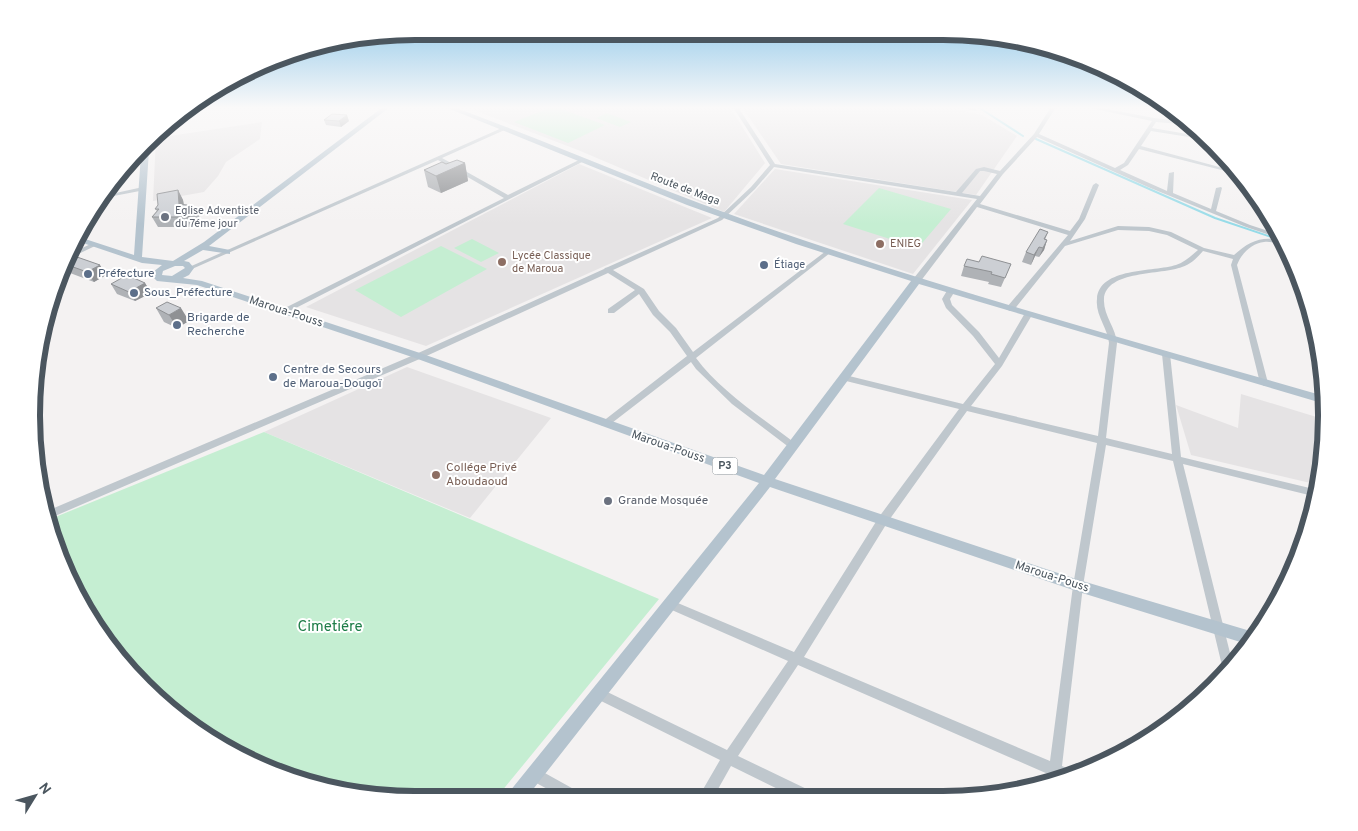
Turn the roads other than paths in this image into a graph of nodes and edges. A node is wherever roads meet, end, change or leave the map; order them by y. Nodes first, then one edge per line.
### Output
1 (336, 146) edge
2 (466, 146) edge
3 (548, 146) edge
4 (760, 146) edge
5 (1026, 146) edge
6 (1060, 146) edge
7 (1139, 147) joint
8 (145, 156) edge
9 (438, 158) junction
10 (582, 160) junction
11 (773, 165) junction
12 (1115, 171) junction
13 (1227, 171) edge
14 (1001, 173) junction
15 (1172, 173) dead end
16 (1096, 185) dead end
17 (1219, 188) dead end
18 (143, 189) junction
19 (1170, 194) junction
20 (958, 195) junction
21 (112, 196) edge
22 (507, 197) junction
23 (981, 198) junction
24 (976, 205) junction
25 (1213, 211) junction
26 (725, 216) junction
27 (1271, 233) edge
28 (1072, 234) junction
29 (83, 241) edge
30 (1275, 241) edge
31 (93, 245) junction
32 (205, 246) junction
33 (1063, 246) junction
34 (1202, 249) junction
35 (78, 252) edge
36 (227, 252) junction
37 (828, 252) junction
38 (1236, 258) junction
39 (141, 260) junction
40 (174, 264) junction
41 (189, 269) junction
42 (607, 269) junction
43 (157, 272) junction
44 (174, 278) junction
45 (917, 280) junction
46 (199, 283) junction
47 (640, 290) junction
48 (950, 291) junction
49 (1010, 309) junction
50 (283, 311) junction
51 (612, 311) dead end
52 (1028, 315) junction
53 (1113, 339) junction
54 (1166, 354) junction
55 (419, 356) junction
56 (692, 356) junction
57 (999, 364) junction
58 (845, 378) junction
59 (1264, 383) junction
60 (1317, 399) edge
61 (964, 408) junction
62 (605, 424) junction
63 (1102, 442) junction
64 (793, 446) junction
65 (1177, 459) junction
66 (766, 481) junction
67 (1310, 491) edge
68 (53, 513) edge
69 (883, 520) junction
70 (1078, 586) junction
71 (669, 604) junction
72 (1217, 628) junction
73 (1246, 637) edge
74 (796, 659) junction
75 (1226, 662) edge
76 (597, 693) junction
77 (729, 758) junction
78 (534, 774) junction
79 (1054, 774) edge
80 (1051, 775) edge
81 (521, 791) edge
82 (564, 791) edge
83 (709, 791) edge
84 (796, 791) edge

1 - 32 main road
2 - 9 street
3 - 10 main road, Route de Maga
4 - 11 street
5 - 14 street
6 - 12 street
7 - 12 street
7 - 13 street
8 - 18 main road
9 - 22 street
9 - 36 street
10 - 22 street
10 - 26 main road, Route de Maga
11 - 20 street
11 - 26 street
12 - 19 street
14 - 20 street
14 - 23 street
15 - 19 street
16 - 28 street
17 - 25 street
18 - 21 street
18 - 39 main road
19 - 25 street
20 - 23 street
22 - 50 street
23 - 24 street
24 - 28 street
24 - 45 street
25 - 27 street
26 - 37 main road, Route de Maga
26 - 42 street
28 - 33 street
29 - 31 main road
30 - 38 street
31 - 35 street
31 - 39 main road
32 - 36 main road
32 - 40 main road
32 - 41 main road
33 - 34 street
33 - 49 street
34 - 38 street
34 - 53 street
36 - 41 street
37 - 45 main road, Route de Maga
37 - 56 street
38 - 59 street
39 - 40 main road
39 - 43 main road
40 - 41 main road
40 - 43 main road
41 - 44 main road
41 - 46 main road
42 - 47 street
42 - 55 street
43 - 44 main road, Maroua-Pouss
44 - 46 main road, Maroua-Pouss
45 - 48 main road, Route de Maga
45 - 58 main road
46 - 50 main road, Maroua-Pouss / P3
47 - 51 street
47 - 56 street
48 - 49 main road, Route de Maga
48 - 57 street
49 - 52 main road, Route de Maga
50 - 55 main road, Maroua-Pouss / P3
52 - 53 main road, Route de Maga
52 - 57 street
53 - 54 main road, Route de Maga
53 - 63 street
54 - 59 main road, Route de Maga
54 - 65 street
55 - 62 main road, Maroua-Pouss / P3
55 - 68 street
56 - 62 street
56 - 64 street
57 - 61 street
58 - 61 street
58 - 64 main road
59 - 60 main road, Route de Maga
61 - 63 street
61 - 69 street
62 - 66 main road, Maroua-Pouss / P3
63 - 65 street
63 - 70 street
64 - 66 main road
65 - 67 street
65 - 72 street
66 - 69 main road, Maroua-Pouss / P3
66 - 71 main road
69 - 70 main road, Maroua-Pouss / P3
69 - 74 street
70 - 72 main road, Maroua-Pouss / P3
70 - 79 street
71 - 74 street
71 - 76 main road
72 - 73 main road, Maroua-Pouss / P3
72 - 75 street
74 - 77 street
74 - 80 street
76 - 77 street
76 - 78 main road
77 - 83 street
77 - 84 street
78 - 81 main road
78 - 82 street

